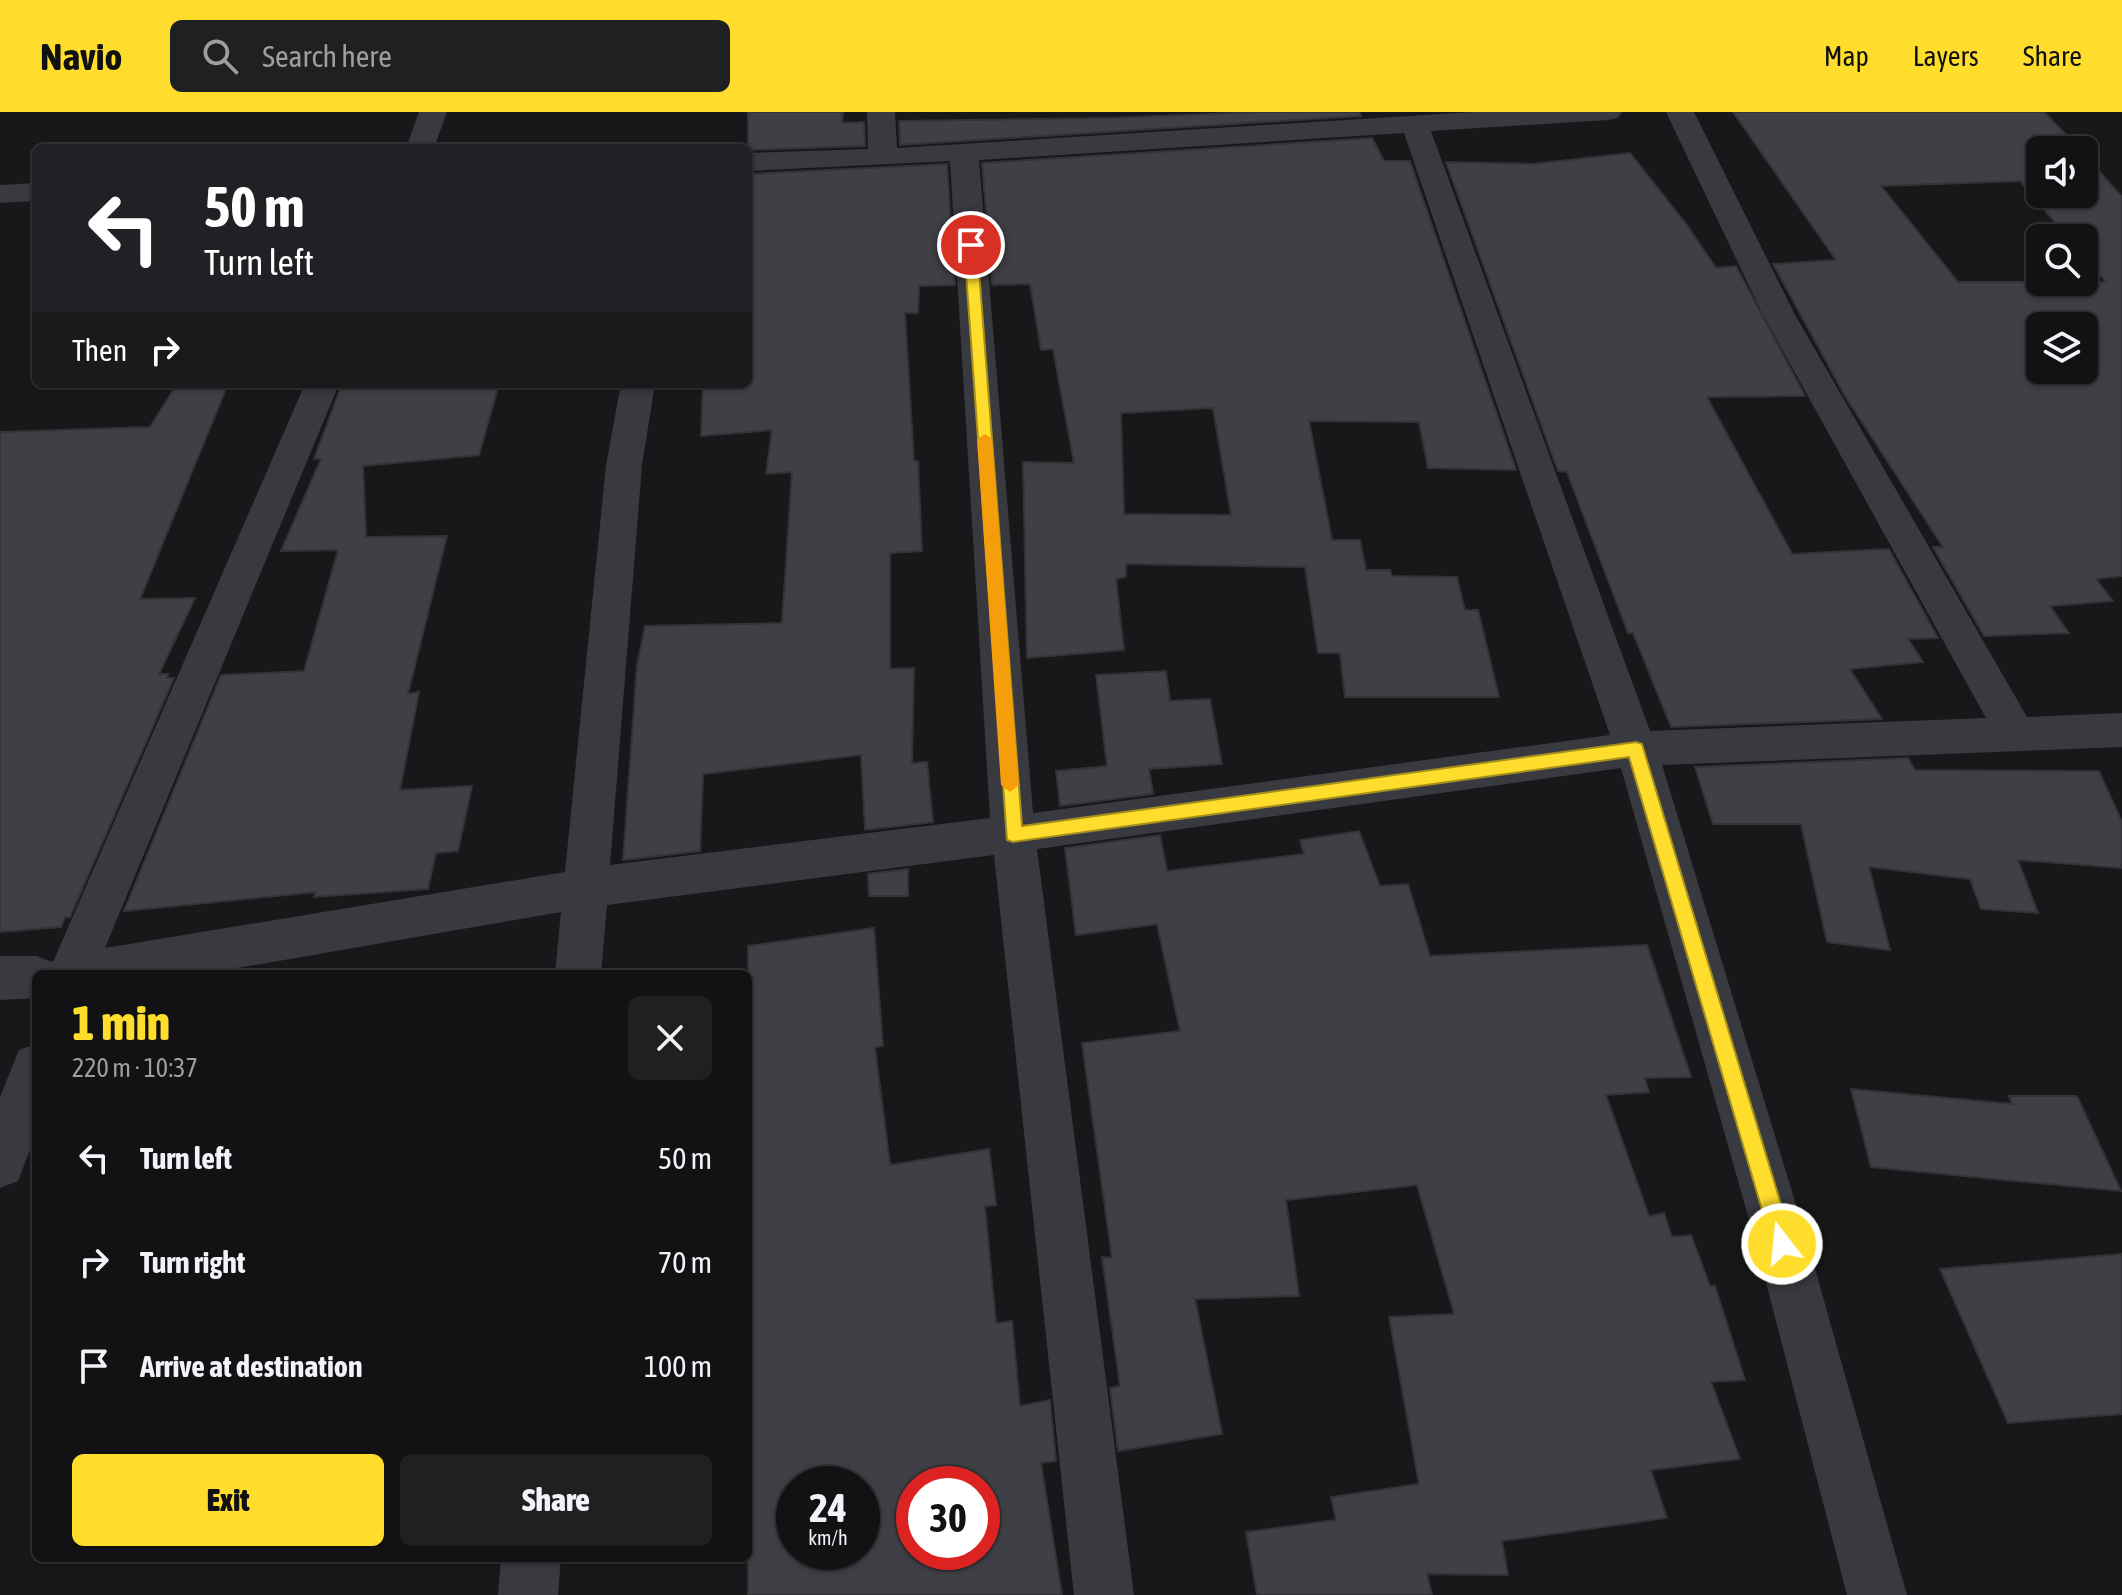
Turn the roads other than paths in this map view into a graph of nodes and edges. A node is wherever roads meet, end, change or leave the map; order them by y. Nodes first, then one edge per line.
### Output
1 (433, 112) edge
2 (881, 112) edge
3 (1608, 112) edge
4 (1680, 112) edge
5 (1415, 125) junction
6 (421, 144) edge
7 (964, 152) junction
8 (883, 157) junction
9 (752, 162) edge
10 (32, 192) edge
11 (0, 194) edge
12 (320, 388) edge
13 (637, 388) edge
14 (2122, 730) edge
15 (2015, 733) junction
16 (1636, 749) junction
17 (1013, 834) junction
18 (585, 888) junction
19 (73, 970) edge
20 (103, 970) edge
21 (578, 970) edge
22 (32, 977) edge
23 (0, 978) edge
24 (32, 1078) edge
25 (0, 1163) edge
26 (531, 1562) edge
27 (528, 1595) edge
28 (1104, 1595) edge
29 (1877, 1595) edge

1 - 6 street
2 - 8 street
3 - 5 street
4 - 15 street
5 - 7 street
5 - 16 street
7 - 8 street
7 - 17 street
8 - 9 street
10 - 11 street
12 - 19 street
13 - 18 street
14 - 15 street
15 - 16 street
16 - 17 street
16 - 29 street
17 - 18 street
17 - 28 street
18 - 20 street
18 - 21 street
22 - 23 street
24 - 25 street
26 - 27 street

